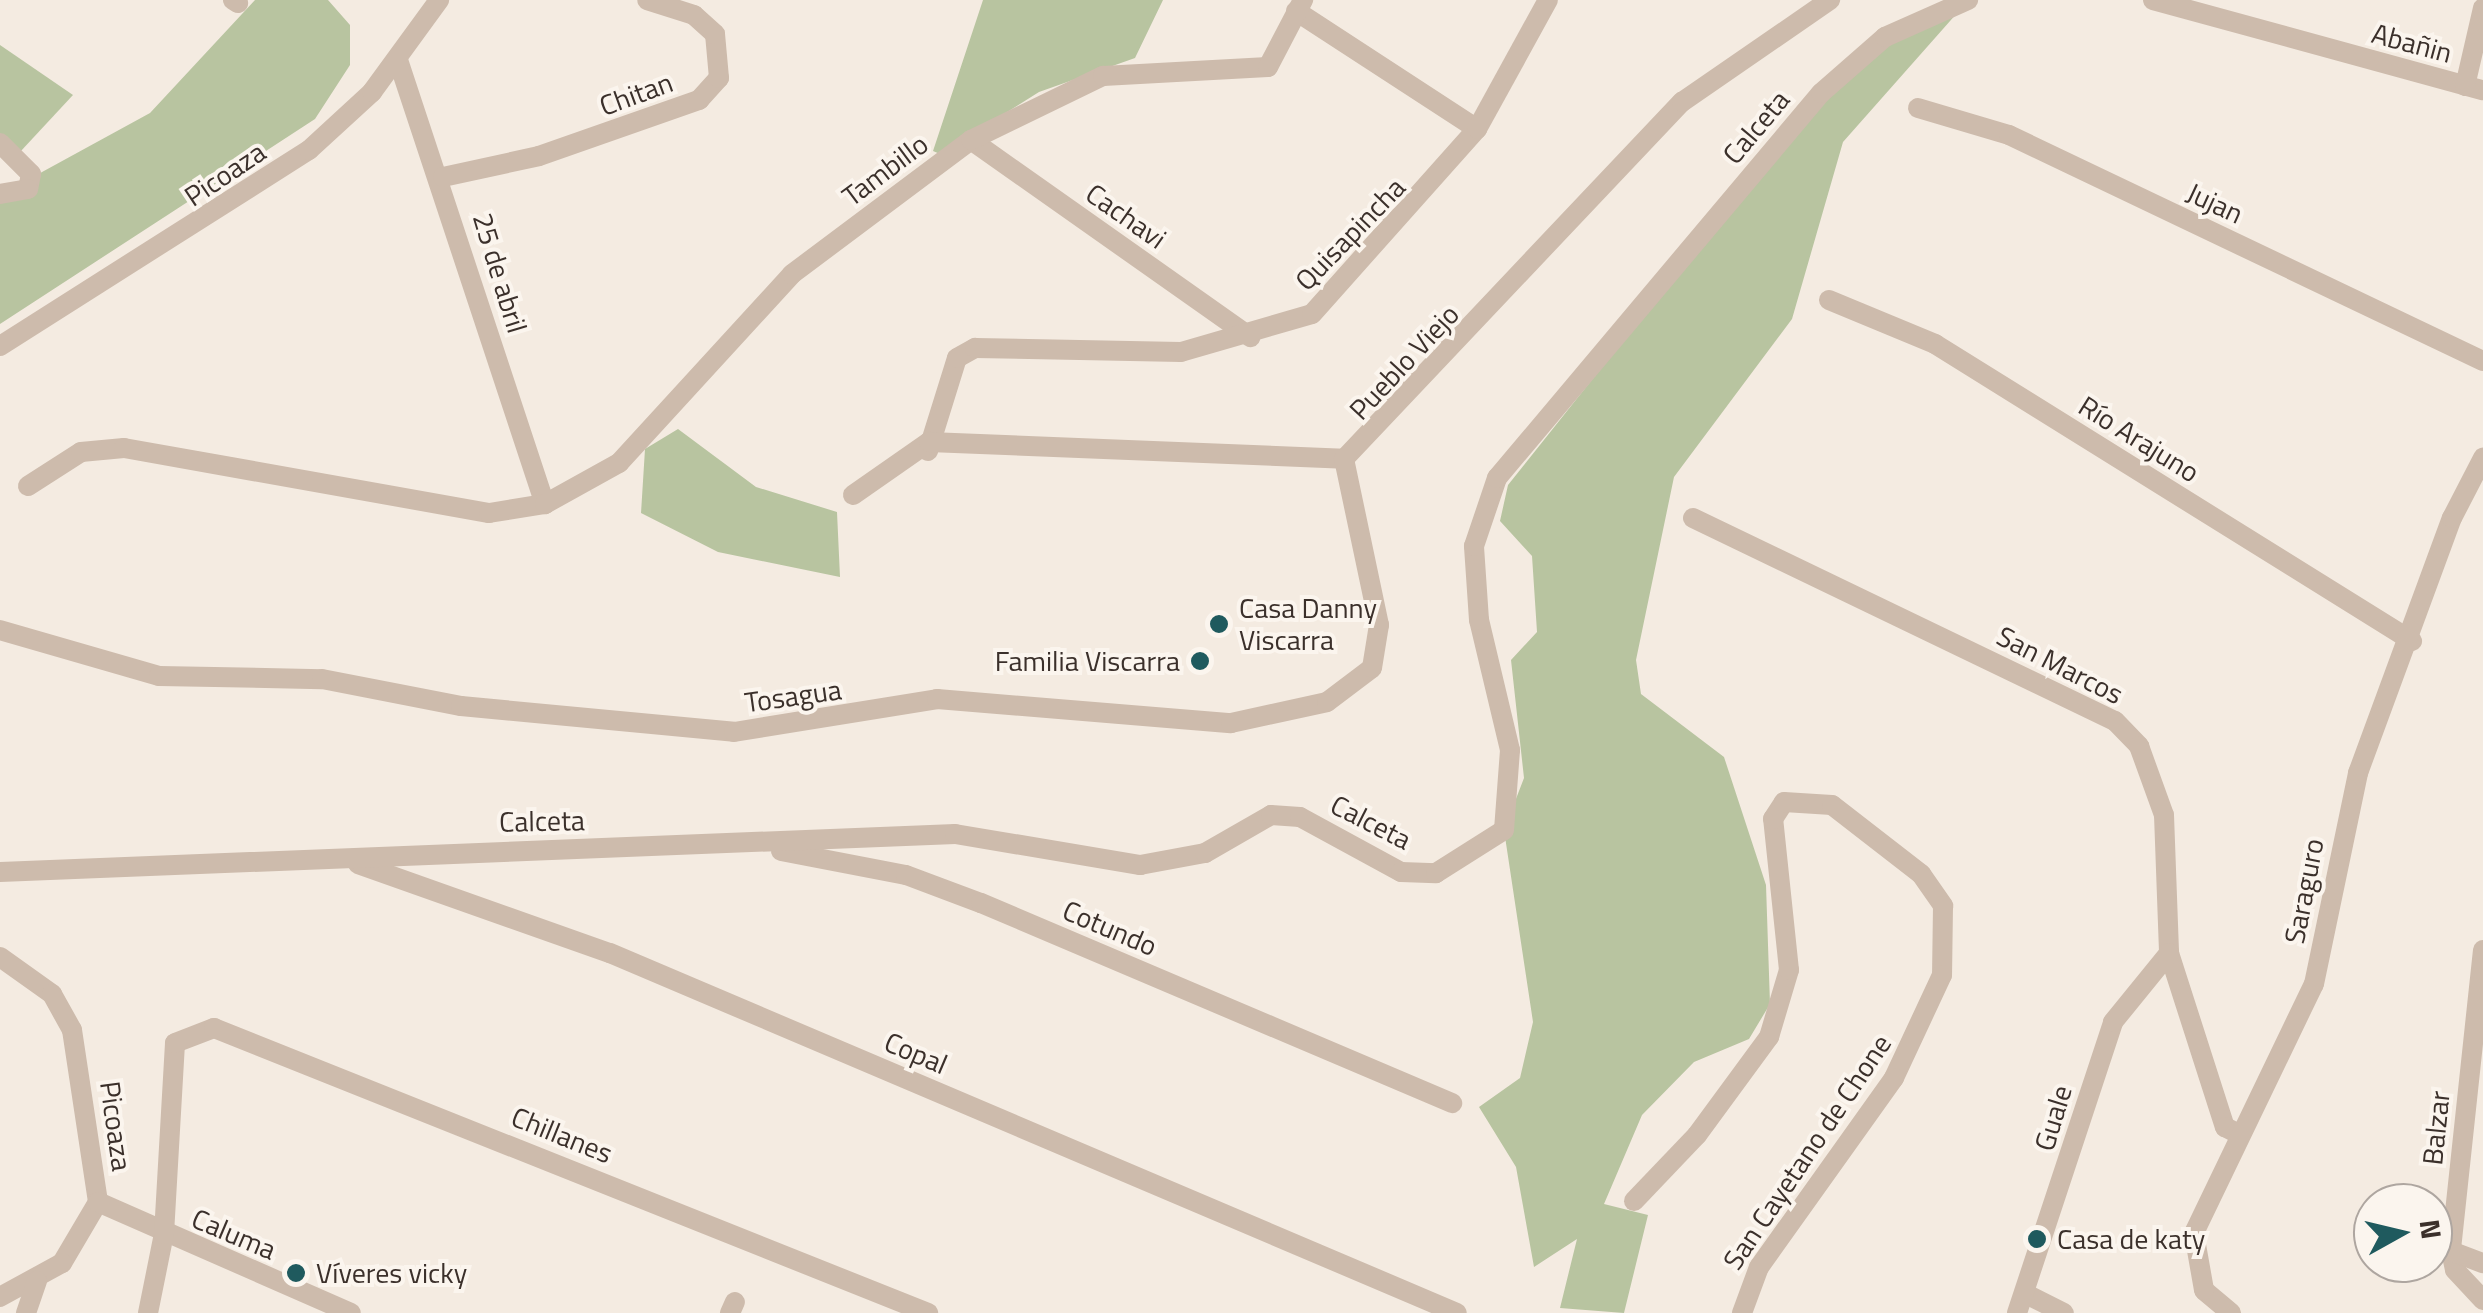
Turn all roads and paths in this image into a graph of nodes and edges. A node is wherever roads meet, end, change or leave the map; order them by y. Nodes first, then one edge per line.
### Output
1 (440, 0) edge
2 (647, 0) edge
3 (1548, 0) edge
4 (1830, 0) edge
5 (1968, 0) edge
6 (2153, 0) edge
7 (1300, 6) edge
8 (2483, 8) edge
9 (398, 60) junction
10 (2474, 88) edge
11 (1918, 108) dead end
12 (1477, 129) junction
13 (971, 140) junction
14 (0, 143) edge
15 (442, 177) junction
16 (0, 194) edge
17 (1828, 300) dead end
18 (1250, 338) junction
19 (0, 346) edge
20 (2483, 361) edge
21 (928, 449) junction
22 (2483, 458) edge
23 (1344, 459) junction
24 (28, 486) dead end
25 (853, 495) dead end
26 (545, 504) junction
27 (1693, 518) dead end
28 (0, 630) edge
29 (2412, 641) junction
30 (735, 844) junction
31 (346, 860) junction
32 (0, 872) edge
33 (2483, 950) edge
34 (2169, 954) junction
35 (0, 957) edge
36 (1452, 1104) dead end
37 (2235, 1132) junction
38 (1634, 1201) dead end
39 (98, 1202) junction
40 (2453, 1232) edge
41 (164, 1234) junction
42 (2453, 1252) edge
43 (2453, 1260) edge
44 (2483, 1264) edge
45 (38, 1281) junction
46 (2028, 1294) junction
47 (0, 1297) edge
48 (2483, 1300) edge
49 (26, 1313) edge
50 (148, 1313) edge
51 (351, 1313) edge
52 (928, 1313) edge
53 (1458, 1313) edge
54 (1742, 1313) edge
55 (2016, 1313) edge
56 (2064, 1313) edge
57 (2231, 1313) edge

1 - 9 street, Picoaza
2 - 15 street, Chitan
3 - 12 street, Quisapincha
4 - 23 street, Pueblo Viejo
5 - 30 street, Calceta
6 - 10 street, Abañin
7 - 12 street
7 - 13 street, Tambillo
8 - 10 street
9 - 15 street, 25 de abril
9 - 19 street, Picoaza
11 - 20 street, Jujan
12 - 18 street, Quisapincha
13 - 18 street, Cachavi
13 - 26 street, Tambillo
14 - 16 street
15 - 26 street, 25 de abril
17 - 29 street, Río Arajuno
18 - 21 street, Quisapincha
21 - 23 street, Pueblo Viejo
21 - 25 street
22 - 29 street, Saraguro
23 - 28 street, Tosagua
24 - 26 street, Tambillo
27 - 34 street, San Marcos
29 - 37 street, Saraguro
30 - 31 street, Calceta
30 - 36 street, Cotundo
31 - 32 street, Calceta
31 - 53 street, Copal
33 - 40 street, Balzar
34 - 37 street, San Marcos
34 - 46 street, Guale
35 - 39 street, Picoaza
37 - 57 street, Saraguro
38 - 54 street, San Cayetano de Chone
39 - 41 street, Caluma
39 - 45 street, Picoaza
41 - 50 street
41 - 51 street, Caluma
41 - 52 street, Chillanes
42 - 44 street
43 - 48 street
45 - 47 street
45 - 49 street, Picoaza
46 - 55 street, Guale
46 - 56 street

